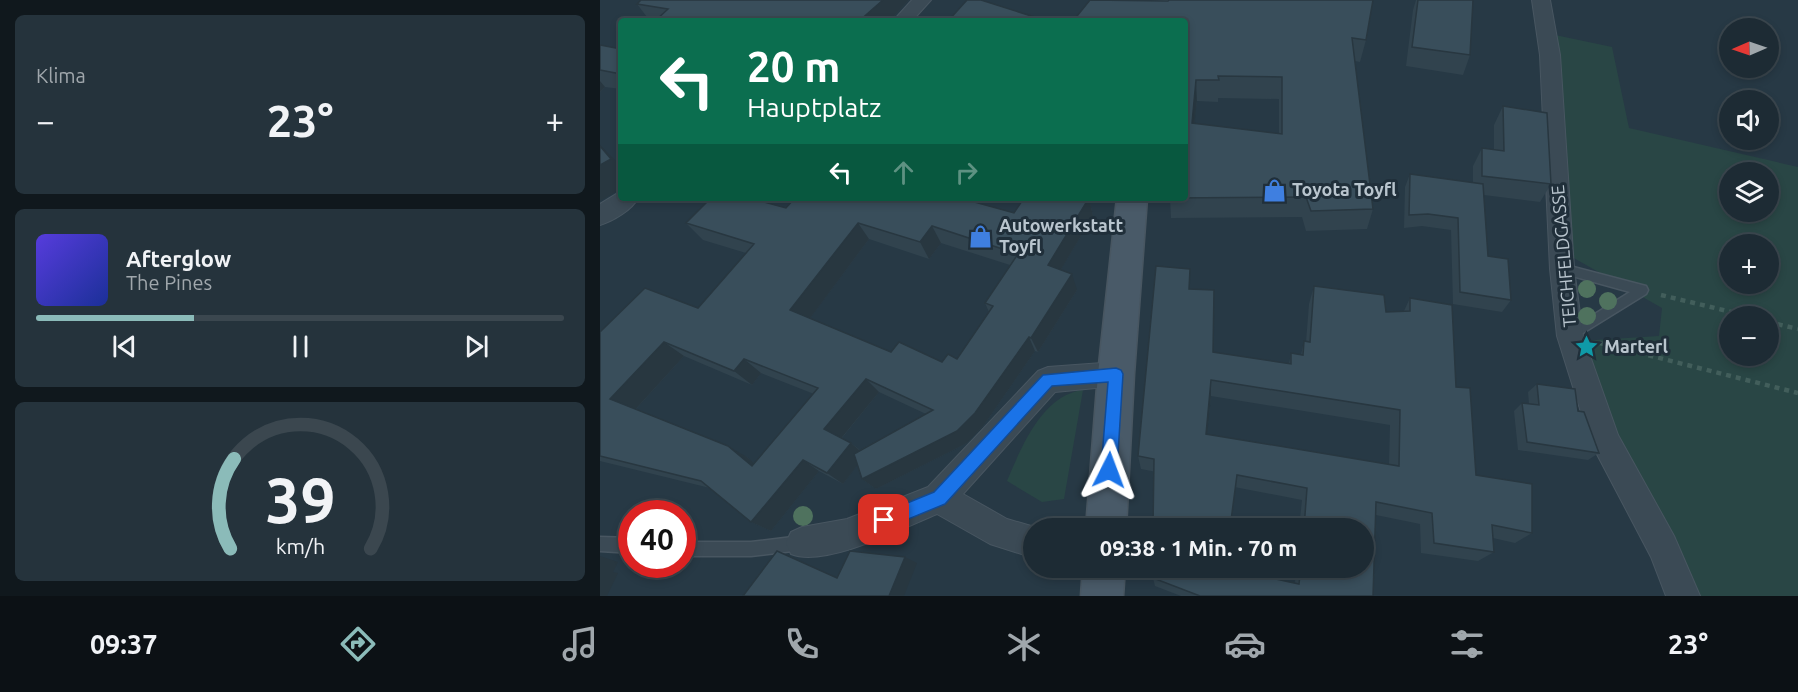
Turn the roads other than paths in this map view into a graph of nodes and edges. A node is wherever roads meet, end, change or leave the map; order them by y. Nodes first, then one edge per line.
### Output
1 (922, 0) edge
2 (1162, 0) edge
3 (1541, 0) edge
4 (905, 18) edge
5 (1157, 18) edge
6 (622, 201) edge
7 (1132, 201) edge
8 (600, 216) edge
9 (1562, 269) junction
10 (1570, 336) junction
11 (1116, 374) junction
12 (939, 498) junction
13 (1107, 518) edge
14 (1023, 539) edge
15 (802, 543) joint
16 (600, 544) edge
17 (618, 545) edge
18 (696, 549) edge
19 (1103, 578) edge
20 (1102, 596) edge
21 (1683, 596) edge

1 - 4 street
2 - 5 street
3 - 9 street, TEICHFELDGASSE
6 - 8 street
7 - 11 street
9 - 10 street, TEICHFELDGASSE
9 - 10 lane
10 - 21 street, TEICHFELDGASSE
11 - 12 street
11 - 13 street
12 - 14 street
12 - 15 street
15 - 18 lane
16 - 17 lane
19 - 20 street

